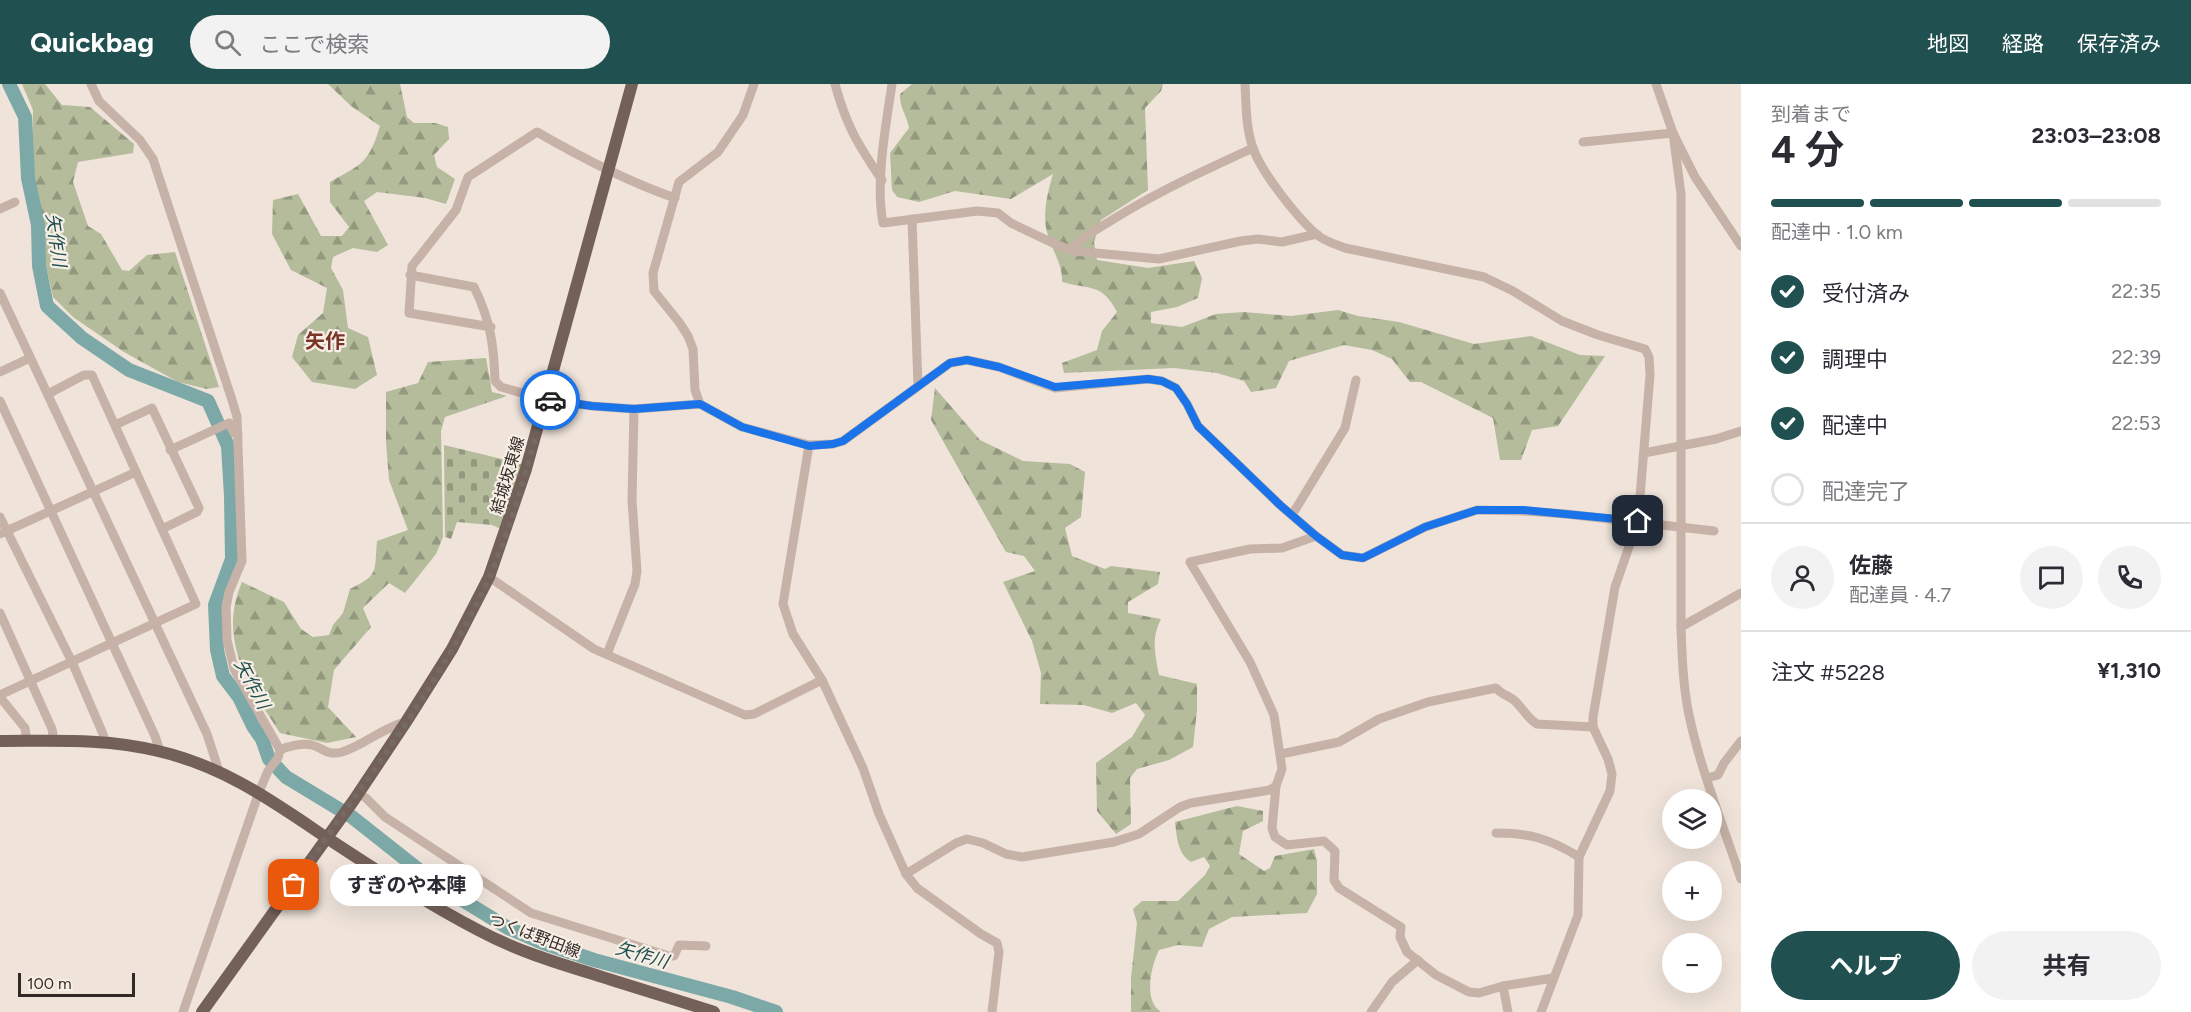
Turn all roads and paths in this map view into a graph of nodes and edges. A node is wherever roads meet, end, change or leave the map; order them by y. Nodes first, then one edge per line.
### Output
1 (91, 84) edge
2 (632, 84) edge
3 (754, 84) edge
4 (835, 84) edge
5 (892, 84) edge
6 (1245, 84) edge
7 (1656, 84) edge
8 (1673, 133) junction
9 (1583, 141) dead end
10 (1253, 148) junction
11 (607, 171) junction
12 (882, 180) junction
13 (675, 198) junction
14 (15, 202) dead end
15 (0, 209) edge
16 (912, 219) junction
17 (1317, 234) junction
18 (1741, 246) edge
19 (1071, 249) junction
20 (410, 275) junction
21 (0, 293) edge
22 (491, 327) junction
23 (30, 358) junction
24 (0, 372) edge
25 (1356, 380) dead end
26 (918, 385) junction
27 (48, 394) junction
28 (546, 400) junction
29 (0, 401) edge
30 (700, 404) junction
31 (634, 409) junction
32 (115, 425) junction
33 (1741, 431) edge
34 (238, 435) junction
35 (809, 446) junction
36 (1681, 446) junction
37 (171, 450) junction
38 (1644, 453) junction
39 (136, 472) junction
40 (93, 491) junction
41 (51, 510) junction
42 (1292, 515) junction
43 (0, 518) edge
44 (1638, 521) junction
45 (1681, 527) junction
46 (162, 529) junction
47 (1714, 531) dead end
48 (3, 532) edge
49 (1316, 536) junction
50 (489, 577) junction
51 (1741, 593) edge
52 (0, 613) edge
53 (154, 623) junction
54 (1680, 627) junction
55 (113, 642) junction
56 (607, 654) junction
57 (72, 662) junction
58 (822, 680) junction
59 (31, 681) junction
60 (0, 696) edge
61 (406, 722) junction
62 (1593, 727) junction
63 (54, 740) junction
64 (0, 741) edge
65 (27, 741) junction
66 (105, 741) junction
67 (1741, 741) edge
68 (160, 751) junction
69 (279, 754) junction
70 (1281, 754) junction
71 (219, 771) junction
72 (1707, 778) junction
73 (1276, 786) junction
74 (259, 792) junction
75 (356, 796) junction
76 (1496, 833) dead end
77 (327, 837) junction
78 (1579, 856) junction
79 (906, 874) junction
80 (1740, 875) edge
81 (706, 946) dead end
82 (1418, 960) junction
83 (1553, 978) junction
84 (1503, 986) junction
85 (183, 1012) edge
86 (202, 1012) edge
87 (714, 1012) edge
88 (992, 1012) edge
89 (1371, 1012) edge
90 (1508, 1012) edge
91 (1541, 1012) edge

1 - 34 street
2 - 11 main road, 結城坂東線
3 - 13 street
4 - 12 street
5 - 12 street
6 - 10 street
7 - 8 street
8 - 9 street
8 - 18 street
8 - 36 street
10 - 17 street
10 - 19 street
11 - 13 street
11 - 20 street
11 - 28 main road, 結城坂東線
12 - 16 street
13 - 30 street
14 - 15 street
16 - 19 street
16 - 26 street
17 - 19 street
17 - 38 street
20 - 22 street
20 - 22 street
21 - 23 street
22 - 28 street
23 - 24 street
23 - 27 street
25 - 42 street
26 - 35 street
26 - 42 street
27 - 32 street
27 - 40 street
28 - 31 street
28 - 50 main road, 結城坂東線
29 - 41 street
30 - 31 street
30 - 35 street
31 - 56 street
32 - 37 street
32 - 39 street
33 - 36 street
34 - 37 street
34 - 69 street
35 - 58 street
36 - 38 street
36 - 45 street
37 - 46 street
38 - 44 street
39 - 40 street
39 - 46 street
40 - 41 street
40 - 53 street
41 - 48 street
41 - 55 street
42 - 49 street
43 - 48 street
44 - 45 street
44 - 49 street
44 - 62 street
45 - 47 street
45 - 54 street
46 - 53 street
48 - 57 street
49 - 70 street
50 - 56 street
50 - 61 main road, 結城坂東線
51 - 54 street
52 - 59 street
53 - 55 street
53 - 71 street
54 - 72 street
55 - 57 street
55 - 68 street
56 - 58 street
57 - 59 street
57 - 66 street
58 - 79 street
59 - 60 street
59 - 63 street
60 - 65 street
61 - 69 street
61 - 75 main road, 結城坂東線
62 - 70 street
62 - 78 street
63 - 65 main road, つくば野田線
63 - 66 main road, つくば野田線
64 - 65 main road, つくば野田線
66 - 68 main road, つくば野田線
67 - 72 street
68 - 71 main road, つくば野田線
69 - 74 street
70 - 73 street
71 - 74 main road, つくば野田線
72 - 80 street
73 - 79 street
73 - 82 street
74 - 77 main road, つくば野田線
74 - 85 street
75 - 77 main road, 結城坂東線
75 - 81 street
76 - 78 street
77 - 86 main road
77 - 87 main road, つくば野田線
78 - 83 street
79 - 88 street
82 - 84 street
82 - 89 street
83 - 84 street
83 - 91 street
84 - 90 street

